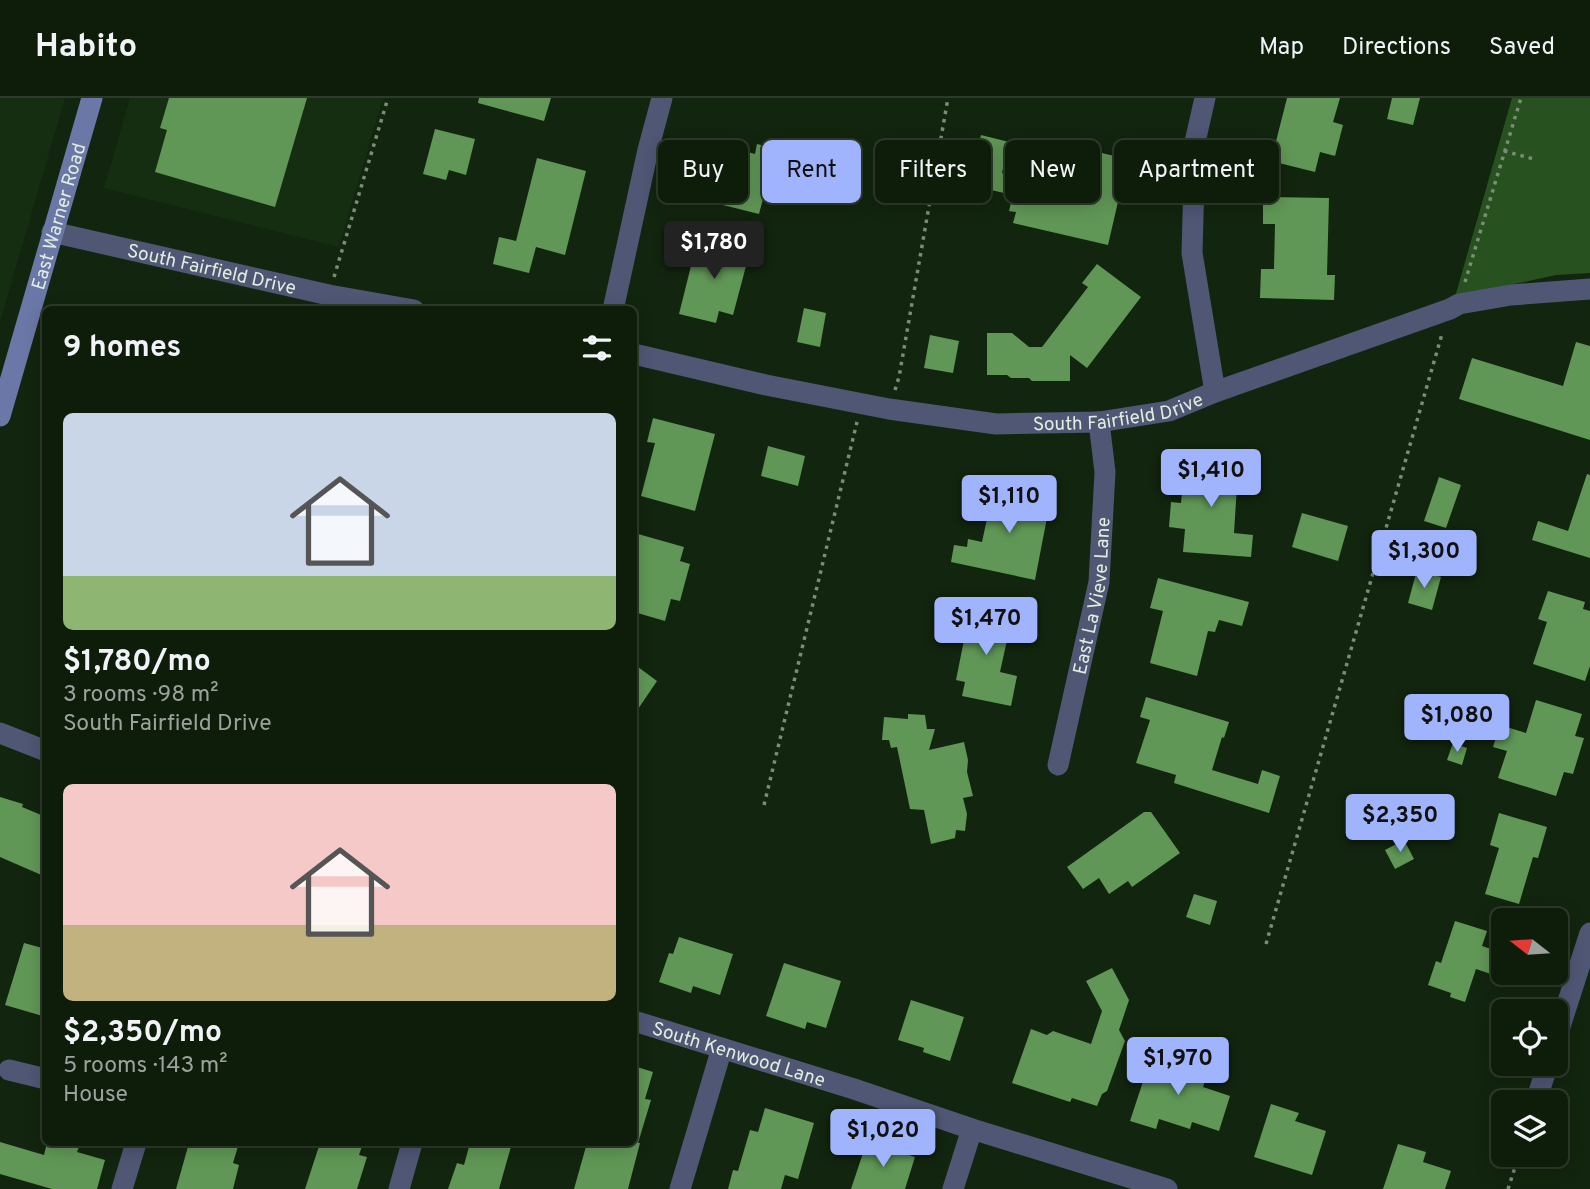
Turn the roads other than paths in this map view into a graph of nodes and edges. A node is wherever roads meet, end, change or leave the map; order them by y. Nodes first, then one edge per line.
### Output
1 (92, 98) edge
2 (662, 98) edge
3 (1205, 98) edge
4 (52, 232) junction
5 (1590, 289) edge
6 (391, 306) edge
7 (614, 306) edge
8 (637, 355) edge
9 (1215, 392) junction
10 (0, 416) edge
11 (1099, 422) junction
12 (0, 733) edge
13 (42, 749) edge
14 (1058, 765) dead end
15 (1590, 933) edge
16 (1568, 1002) edge
17 (637, 1022) edge
18 (722, 1048) junction
19 (9, 1070) dead end
20 (42, 1078) edge
21 (972, 1129) junction
22 (135, 1146) edge
23 (411, 1146) edge
24 (122, 1189) edge
25 (399, 1189) edge
26 (680, 1189) edge
27 (953, 1189) edge
28 (1167, 1189) edge

1 - 4 main road, East Warner Road
2 - 7 street
3 - 9 street
4 - 6 street, South Fairfield Drive
4 - 10 main road, East Warner Road
5 - 9 street, South Fairfield Drive
8 - 11 street, South Fairfield Drive
9 - 11 street, South Fairfield Drive
11 - 14 street, East La Vieve Lane
12 - 13 street
15 - 16 street
17 - 18 street, South Kenwood Lane
18 - 21 street, South Kenwood Lane
18 - 26 street
19 - 20 street
21 - 27 street
21 - 28 street, South Kenwood Lane
22 - 24 street
23 - 25 street

